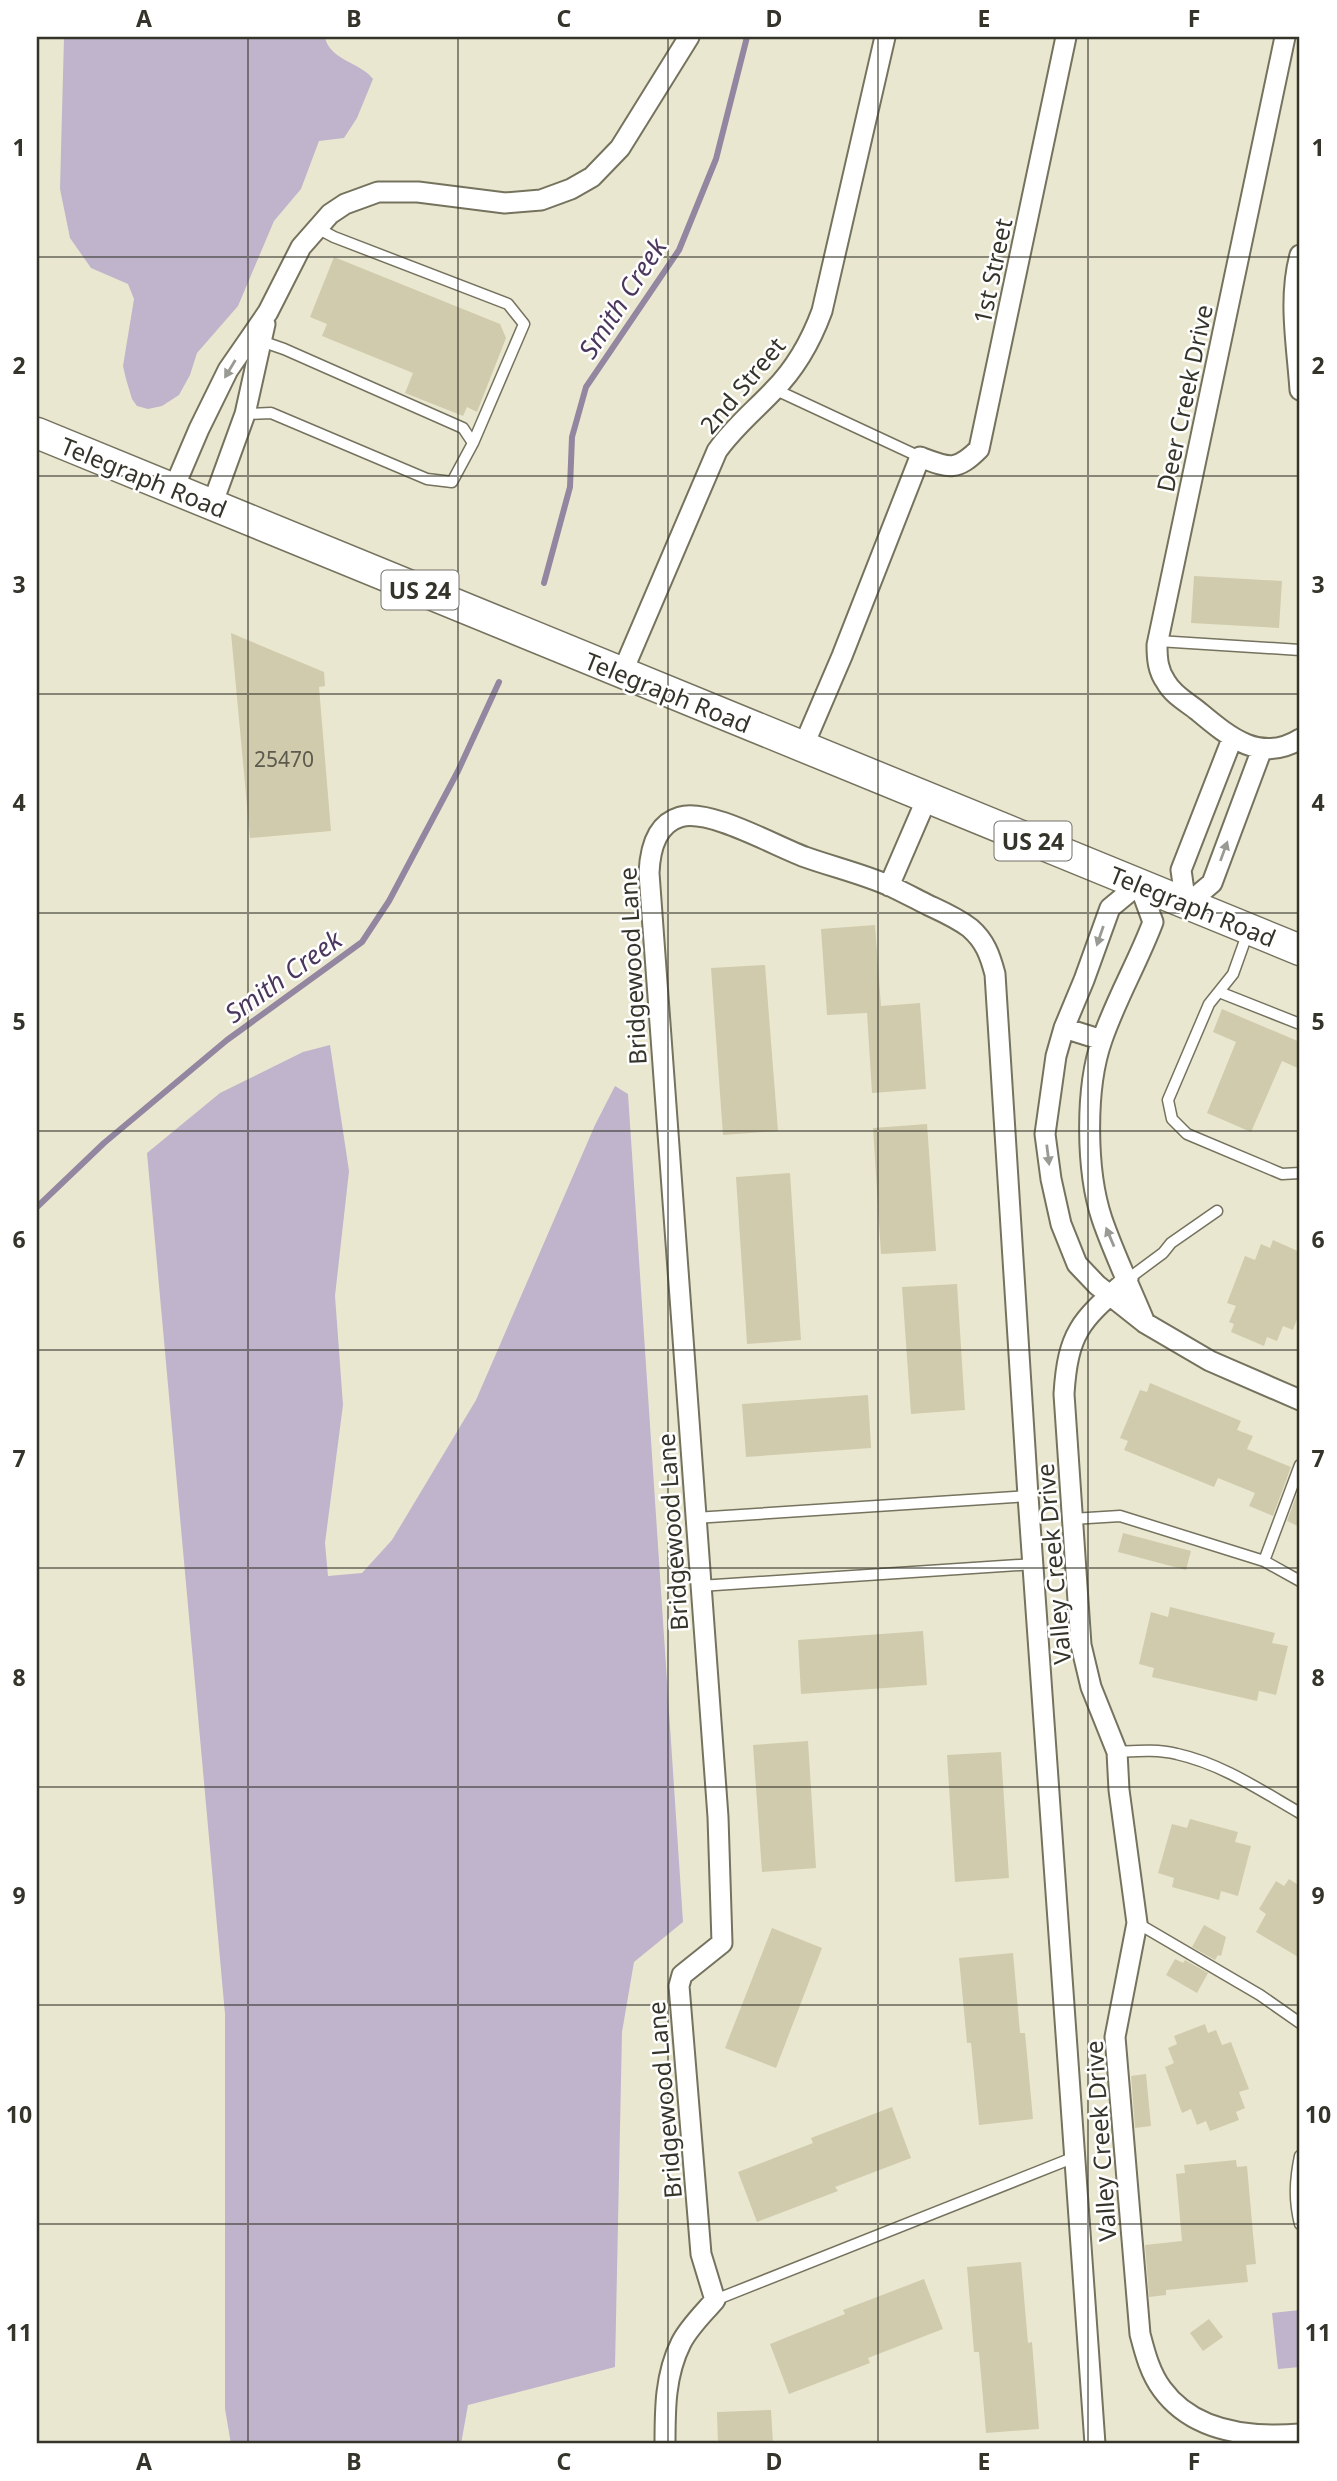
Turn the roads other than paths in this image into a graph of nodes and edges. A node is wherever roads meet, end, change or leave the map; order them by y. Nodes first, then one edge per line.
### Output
1 (689, 37) edge
2 (885, 37) edge
3 (1066, 37) edge
4 (1285, 37) edge
5 (317, 228) junction
6 (1300, 255) edge
7 (268, 313) junction
8 (261, 341) junction
9 (774, 389) junction
10 (1300, 390) edge
11 (245, 414) junction
12 (37, 433) edge
13 (473, 443) junction
14 (920, 457) junction
15 (173, 490) junction
16 (212, 505) junction
17 (1158, 640) junction
18 (1300, 650) edge
19 (622, 673) junction
20 (1233, 739) junction
21 (1300, 739) edge
22 (803, 747) junction
23 (1262, 749) junction
24 (927, 798) junction
25 (1139, 884) junction
26 (889, 886) junction
27 (1186, 905) junction
28 (1249, 930) junction
29 (1300, 950) edge
30 (1219, 992) junction
31 (1300, 1024) edge
32 (1063, 1028) junction
33 (1102, 1040) junction
34 (1300, 1173) edge
35 (1217, 1211) dead end
36 (1128, 1279) junction
37 (1109, 1296) junction
38 (1145, 1323) junction
39 (1300, 1400) edge
40 (1300, 1465) edge
41 (1028, 1496) junction
42 (695, 1518) junction
43 (1073, 1519) junction
44 (1264, 1561) junction
45 (1034, 1564) junction
46 (1300, 1581) edge
47 (700, 1586) junction
48 (1117, 1752) junction
49 (1300, 1813) edge
50 (1137, 1923) junction
51 (1300, 2023) edge
52 (1300, 2156) edge
53 (1076, 2157) junction
54 (1300, 2224) edge
55 (715, 2300) junction
56 (1300, 2434) edge
57 (665, 2444) edge
58 (1095, 2444) edge

1 - 5 street
2 - 9 street, 2nd Street
3 - 14 street, 1st Street
4 - 17 street, Deer Creek Drive
5 - 7 street
5 - 13 lane
6 - 10 street
7 - 8 street
7 -> 15 street
8 - 11 street
8 - 13 lane
9 - 14 lane, 1st Street
9 - 19 street, 2nd Street
11 - 13 lane
11 - 16 street
12 - 15 main road, Telegraph Road / US 24
14 - 22 street
15 - 16 main road, Telegraph Road / US 24
16 - 19 main road, Telegraph Road / US 24
17 - 18 lane
17 - 20 street, Deer Creek Drive
19 - 22 main road, Telegraph Road / US 24
20 - 23 street, Deer Creek Drive
20 - 27 street
21 - 23 street
22 - 24 main road, Telegraph Road / US 24
27 -> 23 street
24 - 25 main road, Telegraph Road / US 24
24 - 26 street
25 - 27 main road, Telegraph Road / US 24
25 -> 32 street
25 - 33 street
26 - 41 street, Bridgewood Lane
26 - 42 street, Bridgewood Lane
27 - 28 main road, Telegraph Road / US 24
28 - 29 main road, Telegraph Road / US 24
28 - 30 lane
30 - 31 lane
30 - 34 lane
32 - 33 street
32 -> 37 street
36 -> 33 street
35 - 36 lane
36 - 37 street, Valley Creek Drive
36 - 38 street
37 - 38 street
37 - 43 street, Valley Creek Drive
38 - 39 street
40 - 44 lane
41 - 42 lane
41 - 45 street, Bridgewood Lane
42 - 47 street, Bridgewood Lane
43 - 44 lane
43 - 48 street, Valley Creek Drive
44 - 46 lane
45 - 47 lane
45 - 53 street, Bridgewood Lane
47 - 55 street, Bridgewood Lane
48 - 49 lane
48 - 50 street, Valley Creek Drive
50 - 51 lane
50 - 56 street, Valley Creek Drive
52 - 54 lane
53 - 55 lane
53 - 58 street, Bridgewood Lane
55 - 57 street

